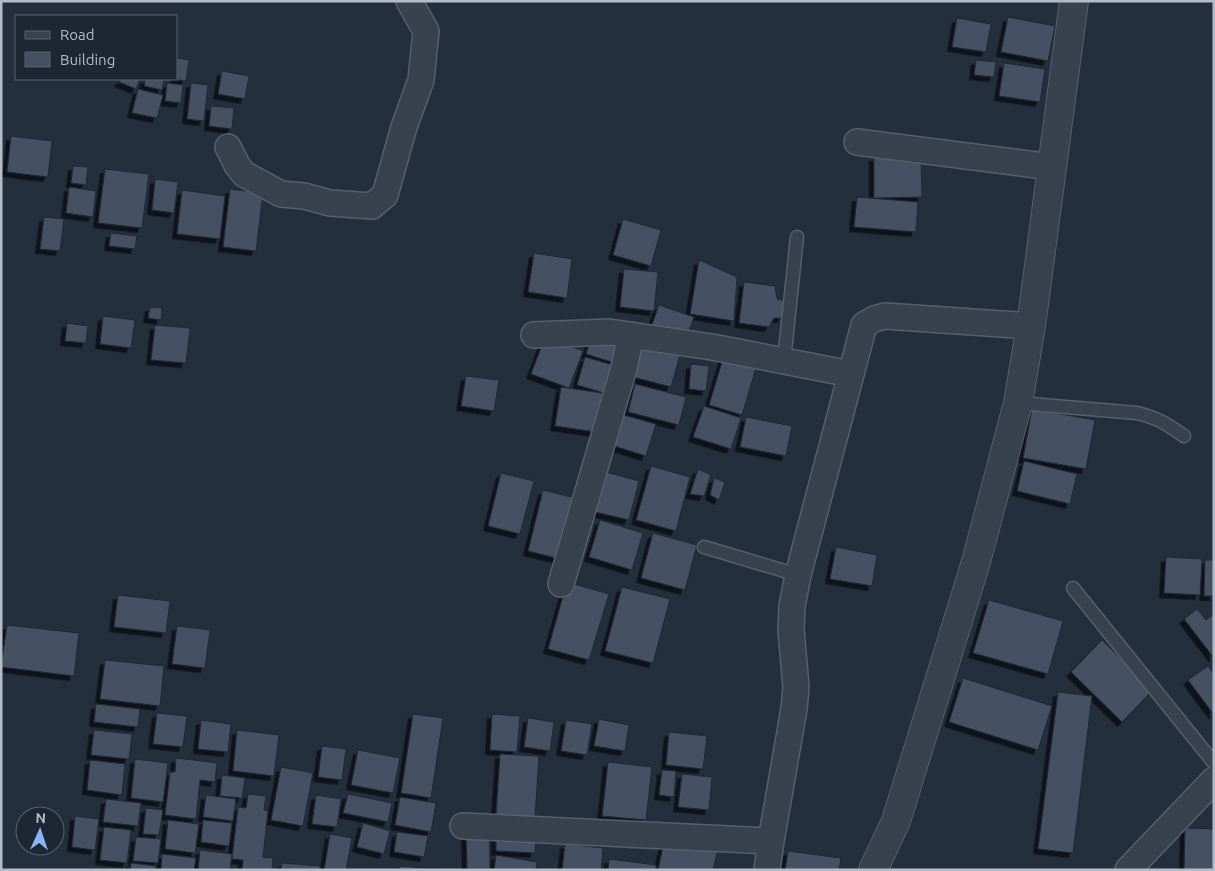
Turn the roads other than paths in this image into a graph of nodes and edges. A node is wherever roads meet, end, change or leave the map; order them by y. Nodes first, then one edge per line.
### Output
1 (408, 1) edge
2 (1074, 1) edge
3 (857, 142) dead end
4 (228, 147) dead end
5 (1052, 167) junction
6 (797, 237) dead end
7 (1031, 326) junction
8 (534, 335) dead end
9 (631, 336) junction
10 (784, 361) junction
11 (852, 374) junction
12 (1018, 403) junction
13 (1184, 436) dead end
14 (704, 547) dead end
15 (798, 576) junction
16 (561, 584) dead end
17 (1072, 588) dead end
18 (1214, 763) edge
19 (1214, 780) edge
20 (463, 826) dead end
21 (770, 841) junction
22 (767, 870) edge
23 (873, 870) edge
24 (1128, 870) edge

1 - 4 street
2 - 5 street
3 - 5 street
5 - 7 street
6 - 10 lane
7 - 11 street
7 - 12 street
8 - 9 street
9 - 10 street
9 - 16 street
10 - 11 street
11 - 15 street
12 - 13 lane
12 - 23 street
14 - 15 lane
15 - 21 street
17 - 18 lane
19 - 24 street
20 - 21 street
21 - 22 street

